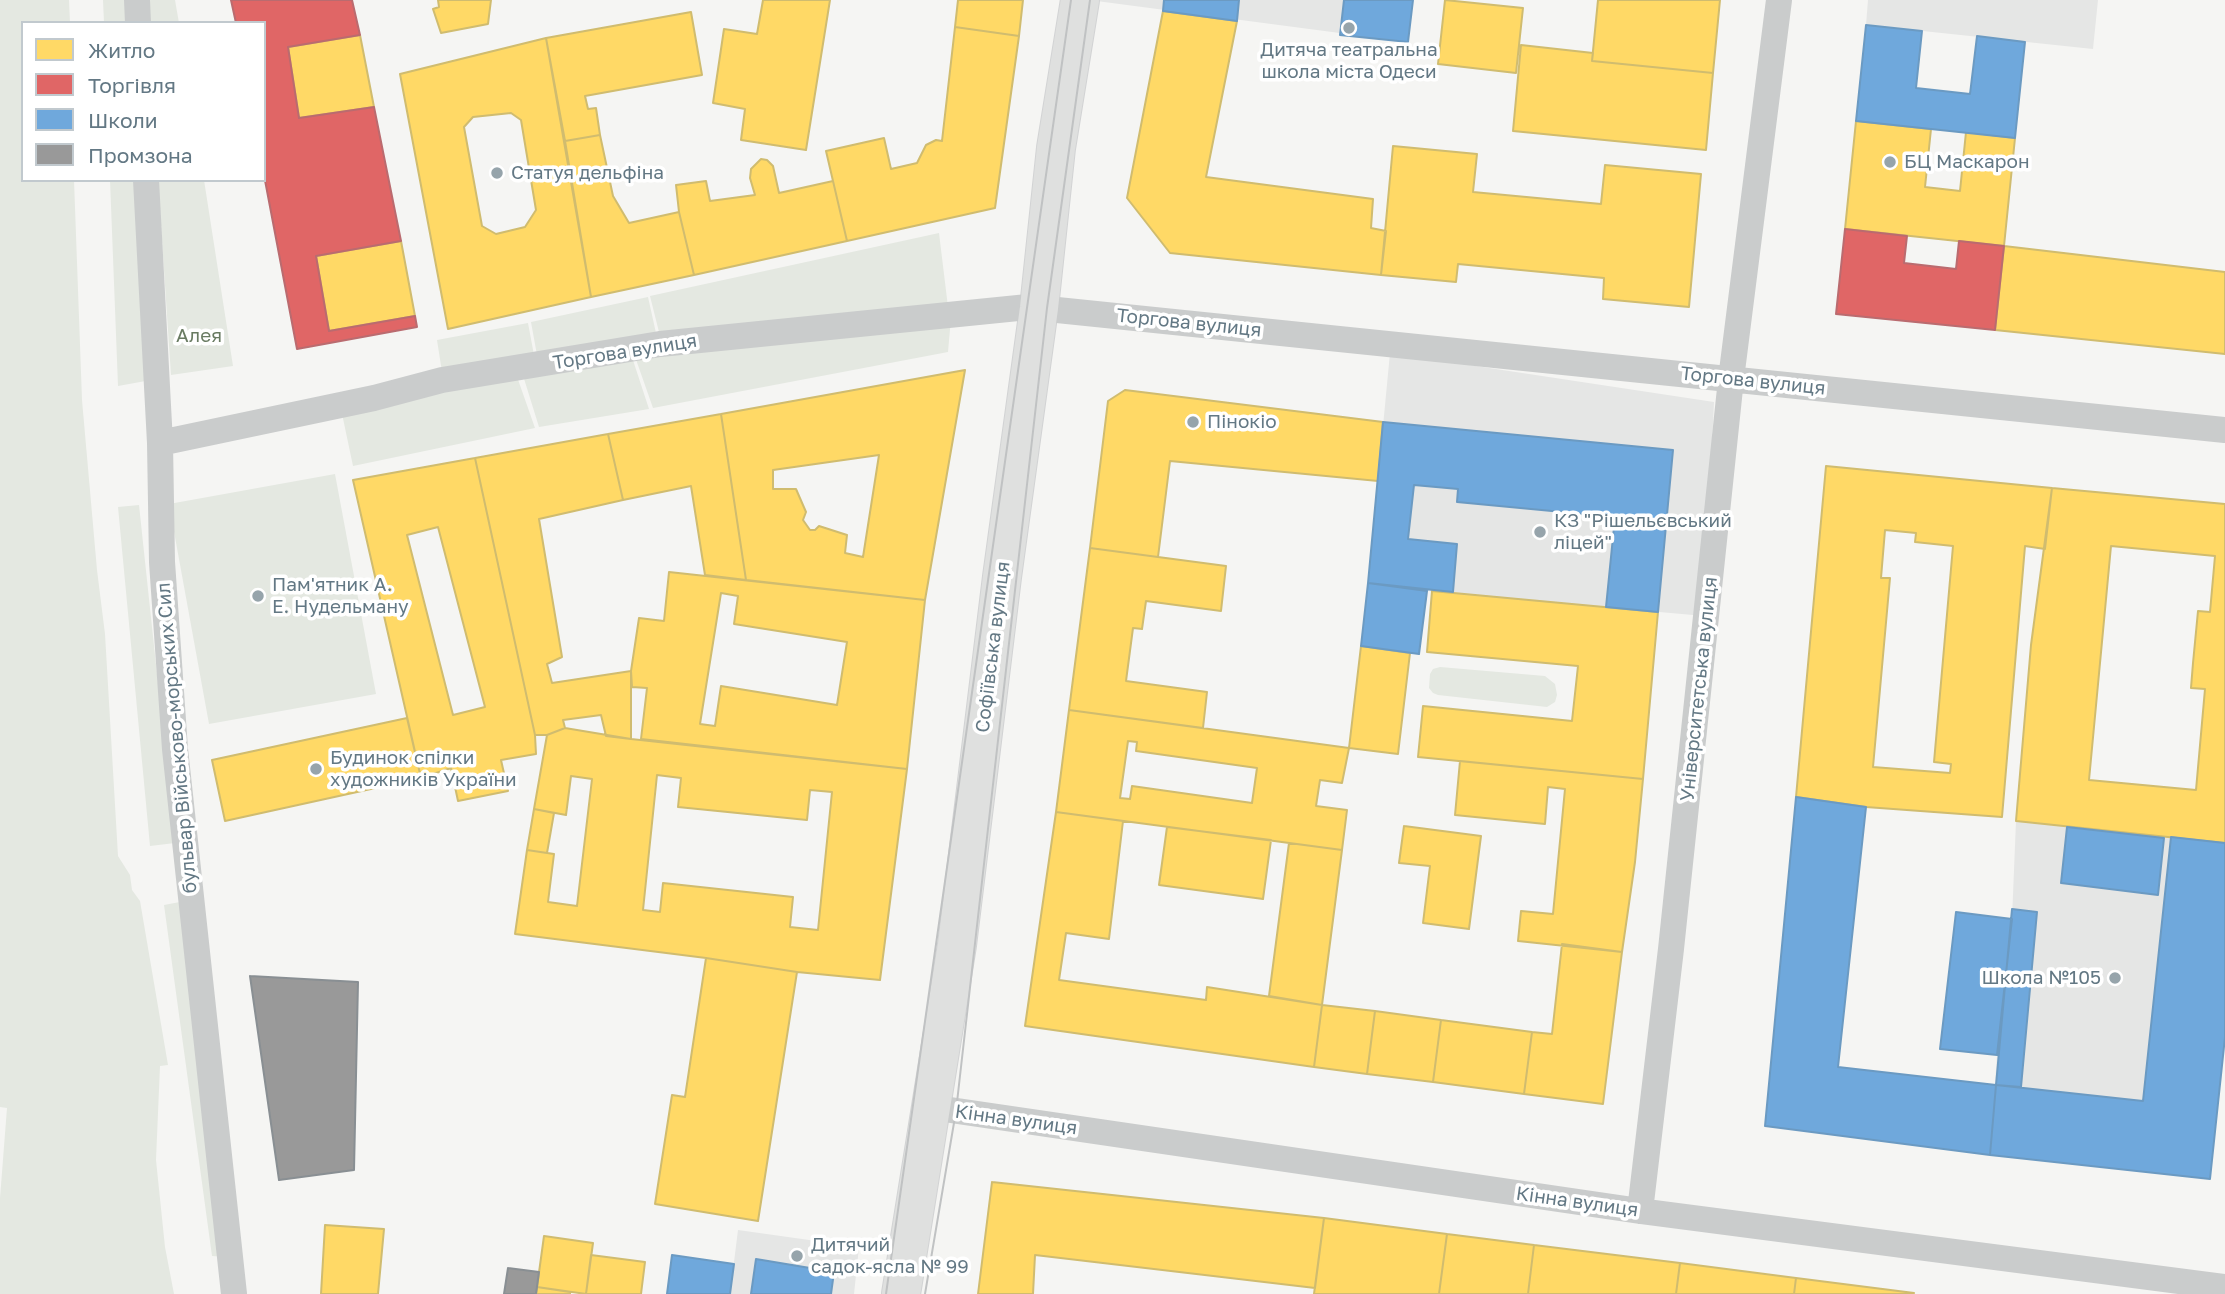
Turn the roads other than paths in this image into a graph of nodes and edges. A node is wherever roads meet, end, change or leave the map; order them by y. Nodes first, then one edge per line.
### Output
1 (137, 0) edge
2 (1080, 0) edge
3 (1780, 0) edge
4 (138, 21) edge
5 (146, 182) edge
6 (1033, 307) junction
7 (1731, 379) junction
8 (2225, 430) edge
9 (160, 443) junction
10 (930, 1107) junction
11 (1640, 1212) junction
12 (2225, 1287) edge
13 (234, 1294) edge
14 (901, 1294) edge

1 - 4 street
2 - 6 main road, Софіївська вулиця
3 - 7 street, Університетська вулиця
5 - 9 street, бульвар Військово-морських Сил
6 - 7 street, Торгова вулиця
6 - 9 street, Торгова вулиця
6 - 10 main road, Софіївська вулиця
7 - 8 street, Торгова вулиця
7 - 11 street, Університетська вулиця
9 - 13 street, бульвар Військово-морських Сил
10 - 11 street, Кінна вулиця
10 - 14 main road, Софіївська вулиця
11 - 12 street, Кінна вулиця

